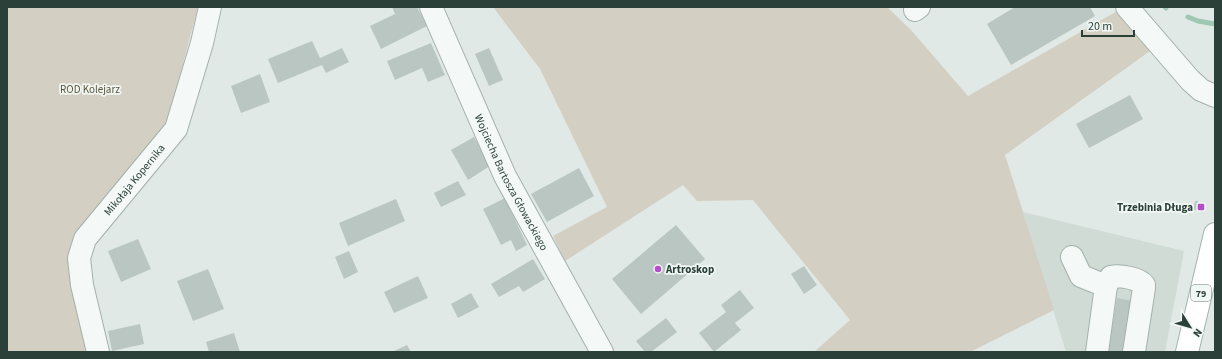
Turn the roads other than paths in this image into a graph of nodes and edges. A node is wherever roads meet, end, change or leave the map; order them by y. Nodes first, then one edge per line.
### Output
1 (210, 7) edge
2 (431, 7) edge
3 (1127, 7) edge
4 (1215, 96) edge
5 (1215, 234) edge
6 (1072, 256) dead end
7 (1106, 286) junction
8 (98, 352) edge
9 (602, 352) edge
10 (1097, 352) edge
11 (1134, 352) edge
12 (1188, 352) edge

1 - 8 street, Mikołaja Kopernika
2 - 9 street, Wojciecha Bartosza Głowackiego
3 - 4 street
5 - 12 main road, 79
6 - 7 street
7 - 10 street
7 - 11 street

